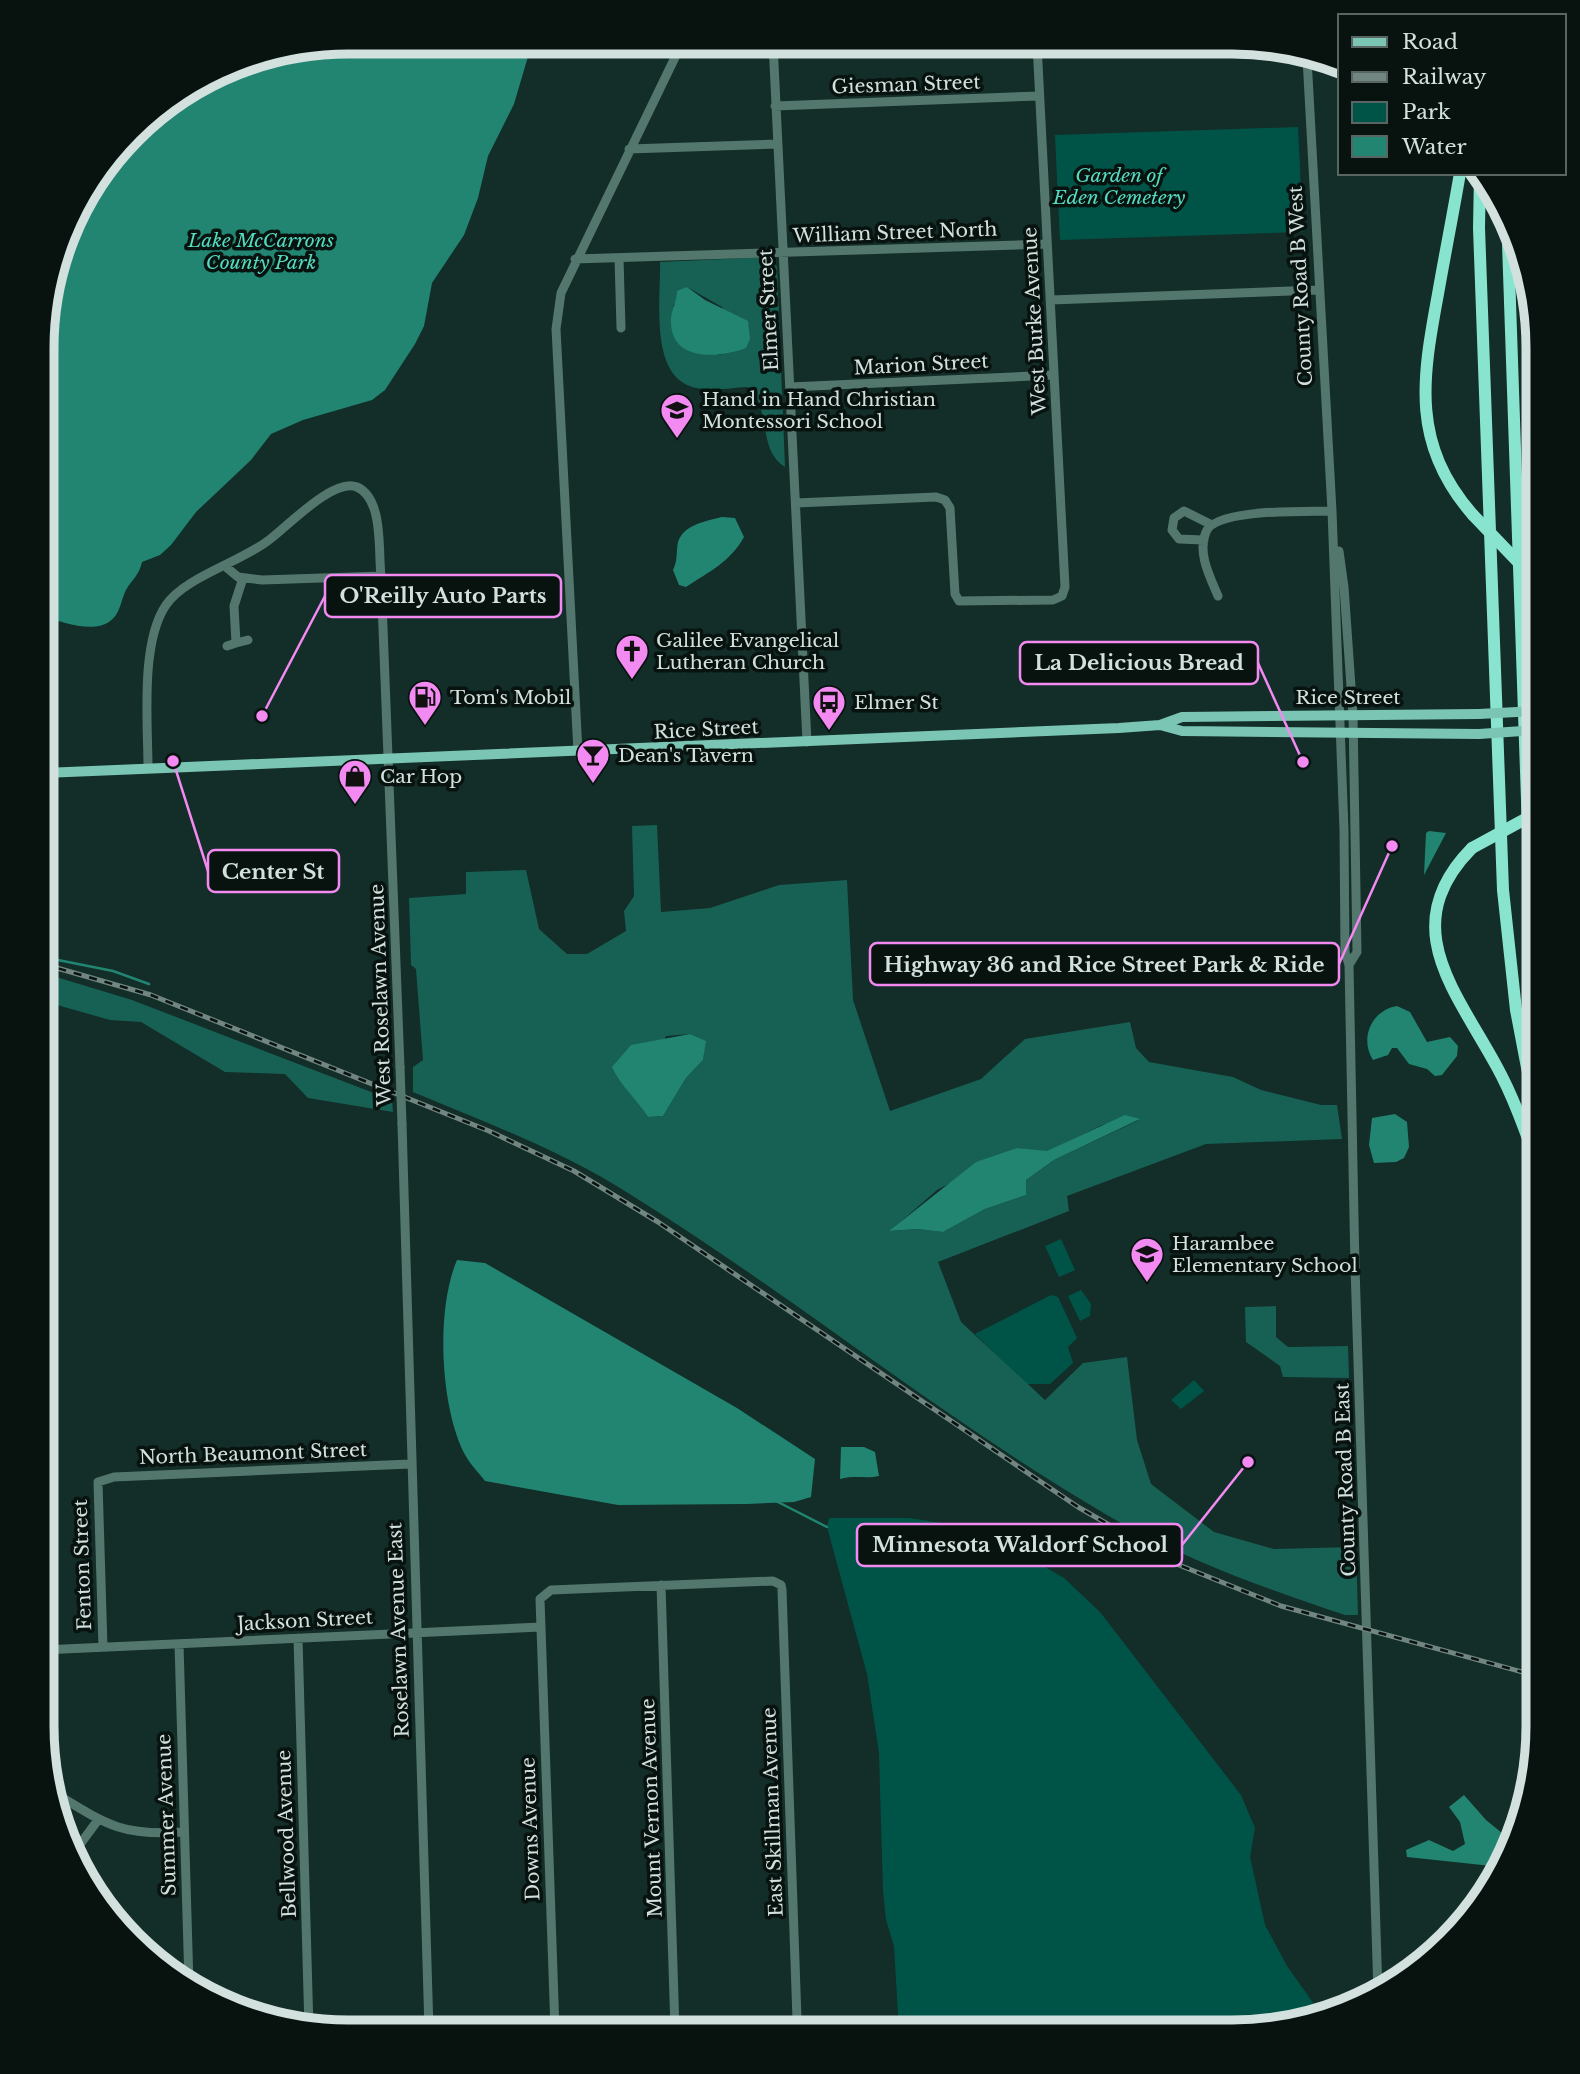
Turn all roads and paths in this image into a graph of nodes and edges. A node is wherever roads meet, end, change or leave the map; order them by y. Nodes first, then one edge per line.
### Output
1 (676, 54) edge
2 (773, 54) edge
3 (1037, 54) edge
4 (1307, 64) edge
5 (1039, 96) junction
6 (775, 106) junction
7 (777, 144) junction
8 (629, 149) junction
9 (1460, 175) edge
10 (1480, 191) edge
11 (1047, 244) junction
12 (1508, 249) edge
13 (784, 252) junction
14 (619, 258) junction
15 (575, 259) junction
16 (1318, 290) junction
17 (1051, 300) junction
18 (621, 328) dead end
19 (1054, 375) junction
20 (790, 387) junction
21 (796, 503) junction
22 (1332, 511) junction
23 (1210, 524) junction
24 (1204, 540) junction
25 (226, 567) junction
26 (1526, 569) edge
27 (380, 576) junction
28 (243, 578) junction
29 (1217, 596) dead end
30 (248, 640) dead end
31 (1526, 711) edge
32 (1347, 715) junction
33 (1160, 725) junction
34 (1526, 731) edge
35 (1340, 734) junction
36 (1353, 735) junction
37 (807, 741) junction
38 (578, 752) junction
39 (389, 760) junction
40 (148, 768) junction
41 (1526, 772) edge
42 (54, 773) edge
43 (1526, 819) edge
44 (1349, 965) junction
45 (1526, 1062) edge
46 (1526, 1134) edge
47 (407, 1229) joint
48 (410, 1464) junction
49 (98, 1482) joint
50 (661, 1585) junction
51 (541, 1627) junction
52 (416, 1633) junction
53 (298, 1638) junction
54 (179, 1644) junction
55 (103, 1647) junction
56 (54, 1649) edge
57 (63, 1798) edge
58 (98, 1820) junction
59 (184, 1832) junction
60 (80, 1844) edge
61 (189, 1972) edge
62 (1378, 1981) edge
63 (309, 2017) edge
64 (429, 2020) edge
65 (555, 2020) edge
66 (675, 2020) edge
67 (797, 2020) edge

1 - 8 street
2 - 6 street, Elmer Street
3 - 5 street, West Burke Avenue
4 - 16 street, County Road B West
5 - 6 street, Giesman Street
5 - 11 street, West Burke Avenue
6 - 7 street, Elmer Street
7 - 8 street
7 - 13 street, Elmer Street
8 - 15 street
9 - 26 highway, bridge
10 - 45 highway
11 - 13 street, William Street North
11 - 17 street, West Burke Avenue
12 - 41 highway
13 - 14 street, William Street North
13 - 20 street, Elmer Street
14 - 15 street, William Street North
14 - 18 street
15 - 38 street
16 - 17 street
16 - 22 street, County Road B West
17 - 19 street, West Burke Avenue
19 - 20 street, Marion Street
19 - 21 street, West Burke Avenue
20 - 21 street, Elmer Street
21 - 37 street, Elmer Street
22 - 23 street
22 - 32 street, County Road B West
23 - 24 street
23 - 24 street
24 - 29 street
25 - 27 street, West Roselawn Avenue
25 - 28 street
25 - 40 street
27 - 28 street
27 - 39 street, West Roselawn Avenue
28 - 30 street
31 - 32 main road, Rice Street, bridge
32 - 33 main road, Rice Street
32 - 35 street, County Road B West
32 - 36 street, County Road B East
33 - 35 main road, Rice Street
33 - 37 main road, Rice Street
34 - 36 main road, Rice Street, bridge
35 - 36 main road, Rice Street
35 - 44 street, County Road B East
36 - 44 street, County Road B East
37 - 38 main road, Rice Street
38 - 39 main road, Rice Street
39 - 40 main road, Rice Street
39 - 47 street, West Roselawn Avenue, bridge
40 - 42 main road, Rice Street
43 - 46 highway, bridge
44 - 62 street, County Road B East
47 - 48 street, Roselawn Avenue East
48 - 49 street, North Beaumont Street
48 - 52 street, Roselawn Avenue East
49 - 55 street, Fenton Street
50 - 51 street
50 - 66 street, Mount Vernon Avenue
50 - 67 street, East Skillman Avenue
51 - 52 street, Jackson Street
51 - 65 street, Downs Avenue
52 - 53 street, Jackson Street
52 - 64 street, Roselawn Avenue East
53 - 54 street, Jackson Street
53 - 63 street, Bellwood Avenue
54 - 55 street, Jackson Street
54 - 59 street, Summer Avenue
55 - 56 street, Jackson Street
57 - 58 street
58 - 59 street
58 - 60 street
59 - 61 street, Summer Avenue

